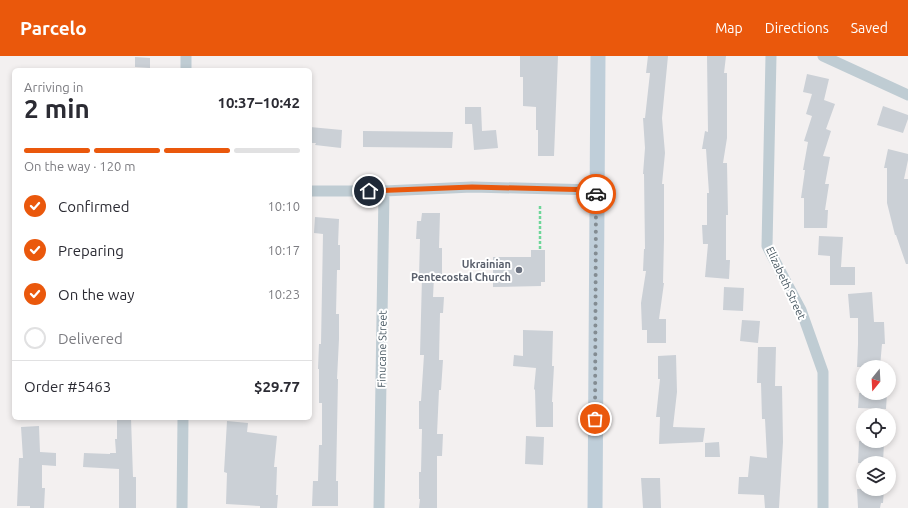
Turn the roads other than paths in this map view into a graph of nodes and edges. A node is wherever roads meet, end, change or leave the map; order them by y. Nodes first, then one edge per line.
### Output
1 (186, 56) edge
2 (598, 56) edge
3 (771, 56) edge
4 (823, 56) edge
5 (186, 68) edge
6 (908, 95) edge
7 (596, 190) junction
8 (312, 191) edge
9 (384, 191) junction
10 (183, 420) edge
11 (182, 508) edge
12 (379, 508) edge
13 (595, 508) edge
14 (823, 508) edge

1 - 5 street
2 - 7 main road
3 - 14 street, Elizabeth Street
4 - 6 street
7 - 9 street
7 - 13 main road
8 - 9 street
9 - 12 street, Finucane Street
10 - 11 street

